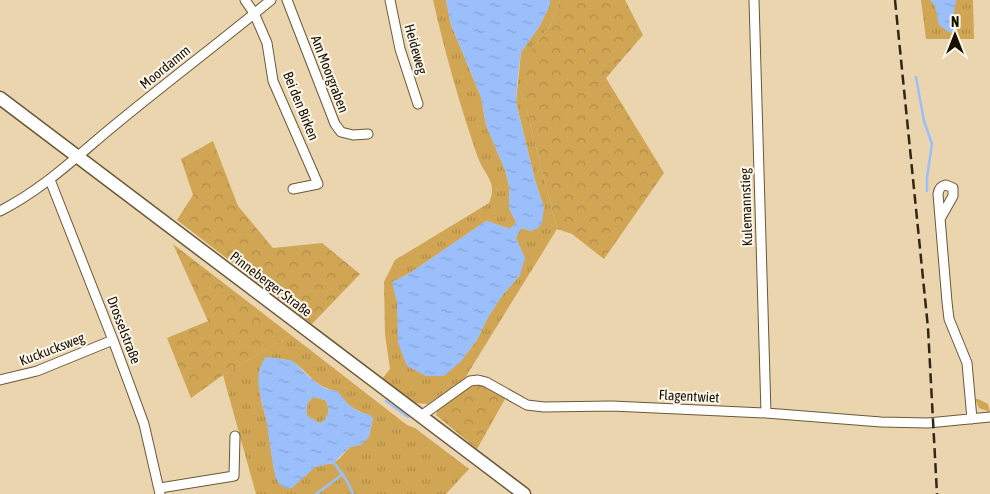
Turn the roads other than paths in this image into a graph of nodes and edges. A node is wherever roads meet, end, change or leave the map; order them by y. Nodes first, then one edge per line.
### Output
1 (245, 0) edge
2 (271, 0) edge
3 (287, 0) edge
4 (390, 0) edge
5 (754, 0) edge
6 (254, 13) junction
7 (0, 98) edge
8 (418, 104) dead end
9 (368, 134) dead end
10 (78, 158) junction
11 (50, 180) junction
12 (293, 189) dead end
13 (0, 211) edge
14 (940, 219) dead end
15 (113, 340) junction
16 (0, 380) edge
17 (766, 413) junction
18 (990, 416) edge
19 (424, 418) junction
20 (972, 419) junction
21 (235, 436) dead end
22 (160, 491) edge
23 (524, 494) edge

1 - 6 street
2 - 6 street, Moordamm
3 - 9 street, Am Moorgraben
4 - 8 street, Heideweg
5 - 17 street, Kulemannstieg
6 - 10 street, Moordamm
6 - 12 street, Bei den Birken
7 - 10 main road, Pinneberger Straße
10 - 11 street, Moordamm
10 - 19 main road, Pinneberger Straße
11 - 13 street, Moordamm
11 - 15 street, Drosselstraße
14 - 20 street
15 - 16 street, Kuckucksweg
15 - 22 street, Drosselstraße
17 - 19 street, Flagentwiet
17 - 20 street, Flagentwiet
18 - 20 street, Flagentwiet
19 - 23 main road, Pinneberger Straße
21 - 22 street

